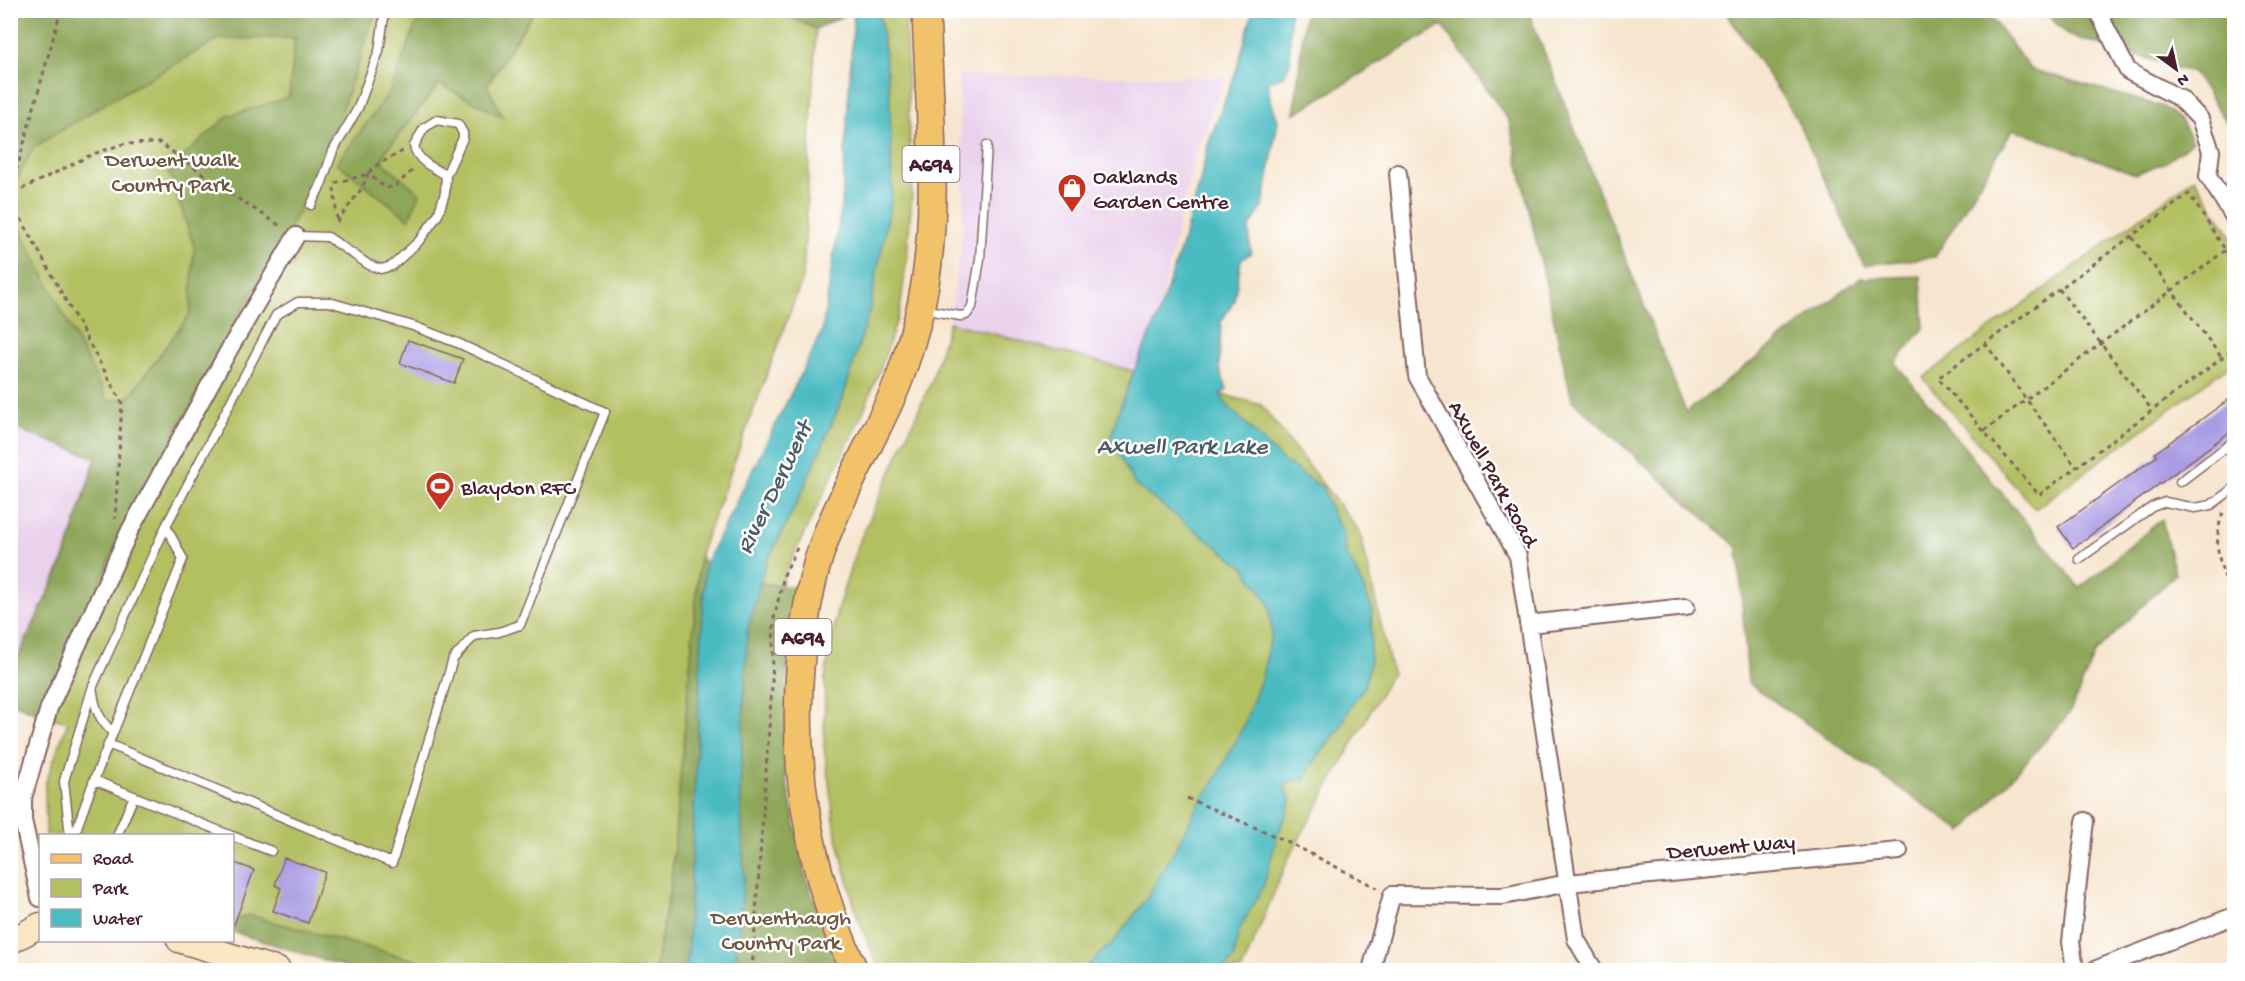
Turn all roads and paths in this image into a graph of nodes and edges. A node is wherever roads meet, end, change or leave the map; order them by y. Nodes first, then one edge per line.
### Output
1 (61, 10) edge
2 (385, 10) edge
3 (926, 10) edge
4 (2097, 10) edge
5 (987, 145) dead end
6 (414, 146) junction
7 (1398, 173) dead end
8 (368, 174) junction
9 (446, 175) junction
10 (404, 179) dead end
11 (333, 184) junction
12 (321, 185) junction
13 (14, 193) junction
14 (311, 205) dead end
15 (2235, 218) edge
16 (337, 222) junction
17 (296, 236) junction
18 (2131, 236) junction
19 (328, 237) junction
20 (2226, 250) junction
21 (2235, 263) edge
22 (2059, 289) junction
23 (2172, 291) junction
24 (920, 309) junction
25 (1985, 343) junction
26 (2101, 343) junction
27 (2235, 349) edge
28 (2222, 358) junction
29 (2026, 399) junction
30 (2152, 410) junction
31 (1984, 431) junction
32 (2235, 441) edge
33 (2076, 467) junction
34 (2180, 482) dead end
35 (2234, 489) edge
36 (115, 522) dead end
37 (166, 526) junction
38 (800, 543) dead end
39 (2079, 559) dead end
40 (2235, 596) edge
41 (1686, 607) dead end
42 (1528, 624) junction
43 (93, 686) junction
44 (113, 733) junction
45 (108, 744) junction
46 (94, 780) junction
47 (134, 796) junction
48 (1187, 798) dead end
49 (2085, 821) dead end
50 (72, 834) edge
51 (73, 834) edge
52 (118, 834) edge
53 (227, 834) edge
54 (234, 837) edge
55 (271, 851) dead end
56 (1899, 851) dead end
57 (1568, 883) junction
58 (39, 893) edge
59 (1392, 895) junction
60 (2235, 916) edge
61 (39, 926) edge
62 (10, 942) edge
63 (186, 942) edge
64 (278, 970) edge
65 (752, 970) edge
66 (854, 970) edge
67 (1371, 970) edge
68 (1593, 970) edge
69 (2075, 970) edge
70 (2094, 970) edge

1 - 13 path
2 - 12 lane
3 - 24 main road, A694
4 - 15 street
5 - 24 lane
6 - 8 path
6 - 9 lane
6 - 9 lane
7 - 42 street, Axwell Park Road
8 - 10 path
8 - 11 path
8 - 16 path
9 - 19 lane
11 - 12 path
11 - 16 path
12 - 14 lane
13 - 17 path
13 - 36 path
16 - 19 path
17 - 19 lane
17 - 58 street
18 - 20 path
18 - 22 path
18 - 23 path
20 - 21 path
20 - 23 path
22 - 25 path
22 - 26 path
23 - 26 path
23 - 28 path
24 - 66 main road, A694
25 - 29 path
25 - 31 path
26 - 29 path
26 - 30 path
27 - 28 path
28 - 30 path
29 - 31 path
29 - 33 path
30 - 33 path
31 - 33 path
32 - 34 lane
35 - 39 lane
35 - 40 path
37 - 43 lane
37 - 44 lane
37 - 45 lane
38 - 65 path
41 - 42 street
42 - 57 street, Axwell Park Road
43 - 44 lane
43 - 50 lane
44 - 45 lane
45 - 46 lane
46 - 47 lane
46 - 51 lane
47 - 52 lane
47 - 53 lane
48 - 59 path
49 - 69 street
54 - 55 lane
56 - 57 street, Derwent Way
57 - 59 street, Derwent Way
57 - 68 street, Axwell Park Road
59 - 67 street
60 - 70 street
61 - 62 main road
63 - 64 main road

